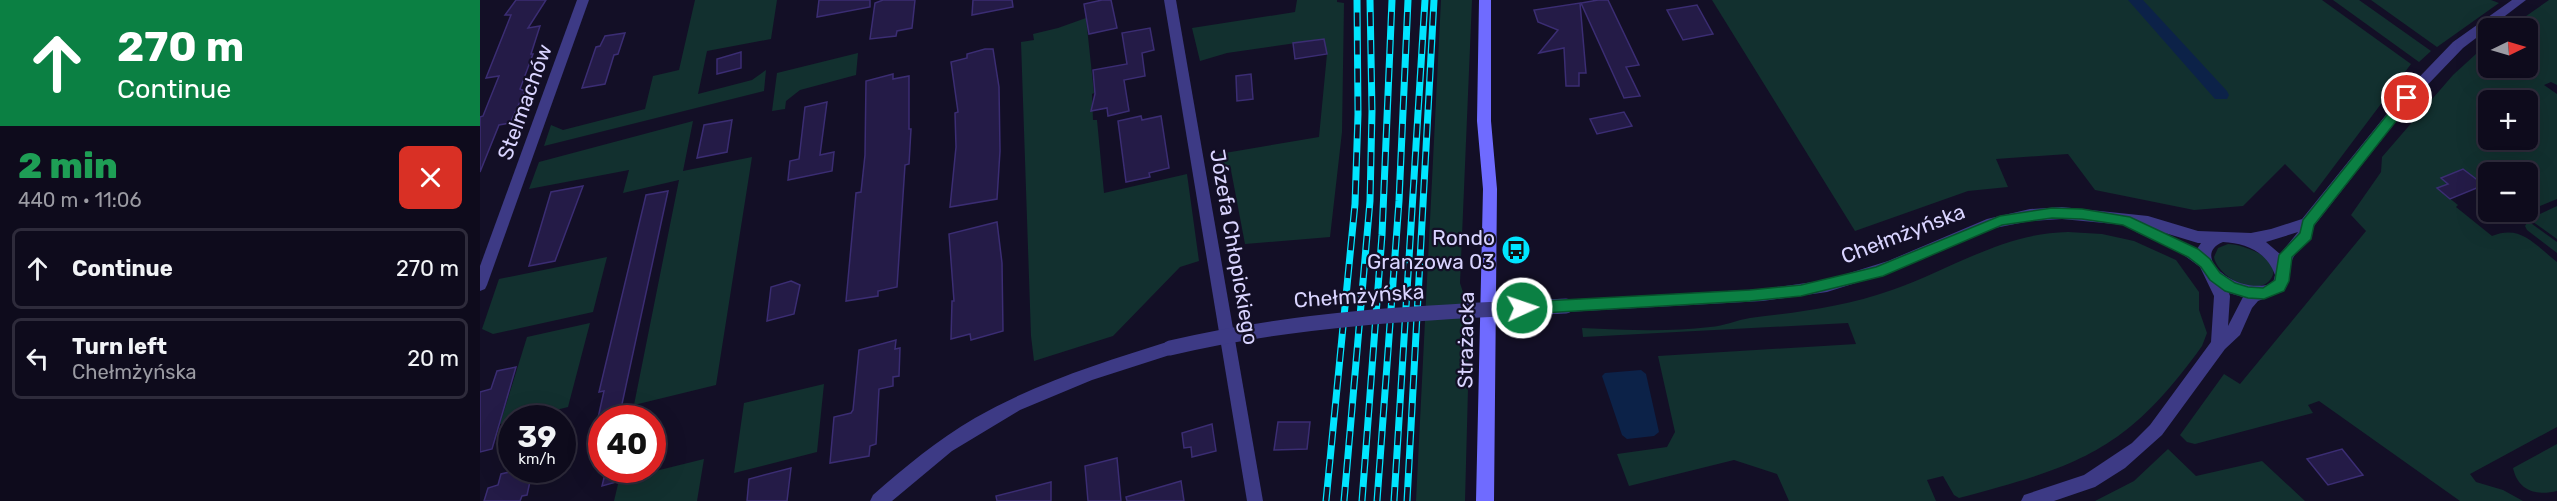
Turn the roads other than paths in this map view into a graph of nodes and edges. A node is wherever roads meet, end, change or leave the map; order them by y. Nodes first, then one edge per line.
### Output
1 (583, 0) edge
2 (1170, 0) edge
3 (1485, 0) edge
4 (2520, 0) edge
5 (2125, 220) junction
6 (2307, 224) junction
7 (2222, 236) junction
8 (2242, 238) junction
9 (2206, 263) junction
10 (2283, 275) junction
11 (2215, 276) junction
12 (480, 285) edge
13 (2264, 293) junction
14 (2219, 344) junction
15 (879, 501) edge
16 (1255, 501) edge
17 (1485, 501) edge
18 (2031, 501) edge

1 - 12 street, Stelmachów
2 - 16 street, Józefa Chłopickiego
3 - 17 main road, Strażacka
4 - 6 street
5 - 7 street, Chełmżyńska
5 - 9 street, Chełmżyńska
5 - 15 street, Chełmżyńska, bridge
6 - 8 street
6 - 10 street
7 - 8 street
7 - 9 street
8 - 10 street
9 - 11 street
10 - 13 street
11 - 13 street
11 - 14 street
13 - 14 street
14 - 18 street

